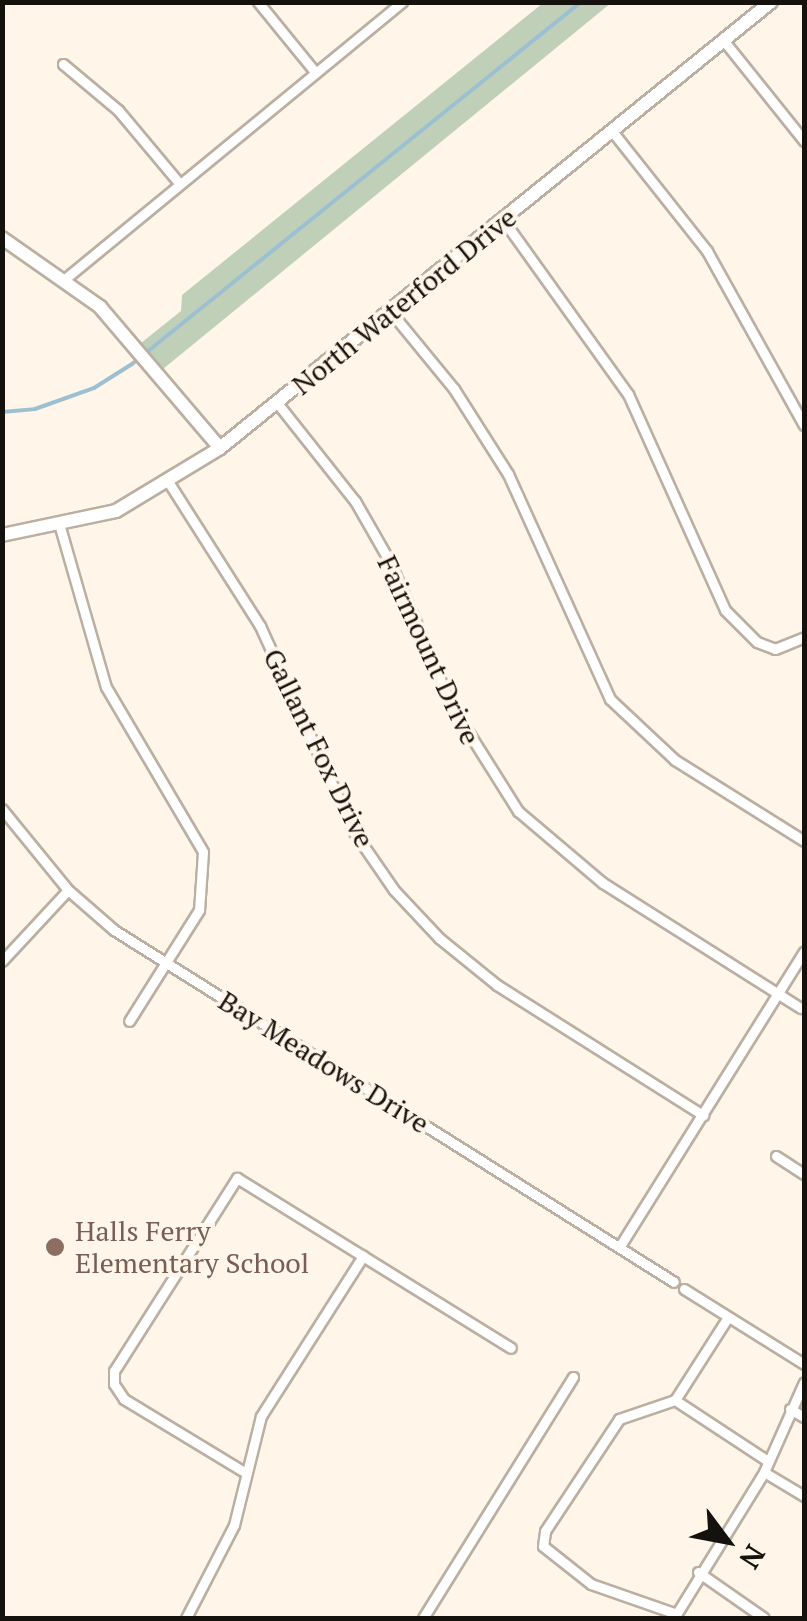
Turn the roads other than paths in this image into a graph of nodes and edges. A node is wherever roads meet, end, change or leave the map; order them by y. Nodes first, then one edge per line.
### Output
1 (258, 2) edge
2 (402, 2) edge
3 (771, 2) edge
4 (724, 40) junction
5 (62, 64) dead end
6 (315, 72) junction
7 (612, 131) junction
8 (804, 140) edge
9 (179, 183) junction
10 (504, 220) junction
11 (2, 238) edge
12 (66, 278) junction
13 (390, 310) junction
14 (278, 404) junction
15 (804, 425) edge
16 (220, 448) junction
17 (169, 483) junction
18 (60, 527) junction
19 (2, 535) edge
20 (804, 637) edge
21 (2, 809) edge
22 (804, 842) edge
23 (68, 890) junction
24 (804, 952) edge
25 (2, 960) edge
26 (165, 962) junction
27 (778, 994) junction
28 (801, 1008) dead end
29 (129, 1021) dead end
30 (703, 1115) junction
31 (776, 1156) dead end
32 (804, 1174) edge
33 (620, 1246) junction
34 (363, 1256) junction
35 (728, 1317) junction
36 (511, 1348) dead end
37 (804, 1364) edge
38 (573, 1377) dead end
39 (804, 1382) edge
40 (675, 1400) junction
41 (790, 1409) junction
42 (804, 1418) edge
43 (768, 1461) junction
44 (764, 1472) junction
45 (246, 1473) junction
46 (804, 1496) edge
47 (698, 1572) junction
48 (674, 1616) edge
49 (186, 1618) edge
50 (423, 1618) edge
51 (764, 1618) edge

1 - 6 street
2 - 6 street
3 - 4 street, North Waterford Drive
4 - 7 street, North Waterford Drive
4 - 8 street
5 - 9 street
6 - 9 street
7 - 10 street, North Waterford Drive
7 - 15 street
9 - 12 street
10 - 13 street, North Waterford Drive
10 - 20 street
11 - 12 street
12 - 16 street
13 - 14 street, North Waterford Drive
13 - 22 street
14 - 16 street, North Waterford Drive
14 - 27 street, Fairmount Drive
16 - 17 street, North Waterford Drive
17 - 18 street, North Waterford Drive
17 - 30 street, Gallant Fox Drive
18 - 19 street, North Waterford Drive
18 - 26 street
21 - 23 street, Bay Meadows Drive
23 - 25 street
23 - 26 street, Bay Meadows Drive
24 - 27 street
26 - 29 street
26 - 33 street, Bay Meadows Drive
27 - 28 street, Fairmount Drive
27 - 30 street
30 - 33 street
31 - 32 street
33 - 35 street, Bay Meadows Drive
34 - 36 street
34 - 45 street
34 - 45 street
35 - 37 street, Bay Meadows Drive
35 - 40 street
38 - 50 street
39 - 41 street
40 - 43 street
40 - 48 street
41 - 42 street
41 - 43 street
43 - 44 street
44 - 46 street
44 - 47 street
45 - 49 street
47 - 48 street
47 - 51 street

